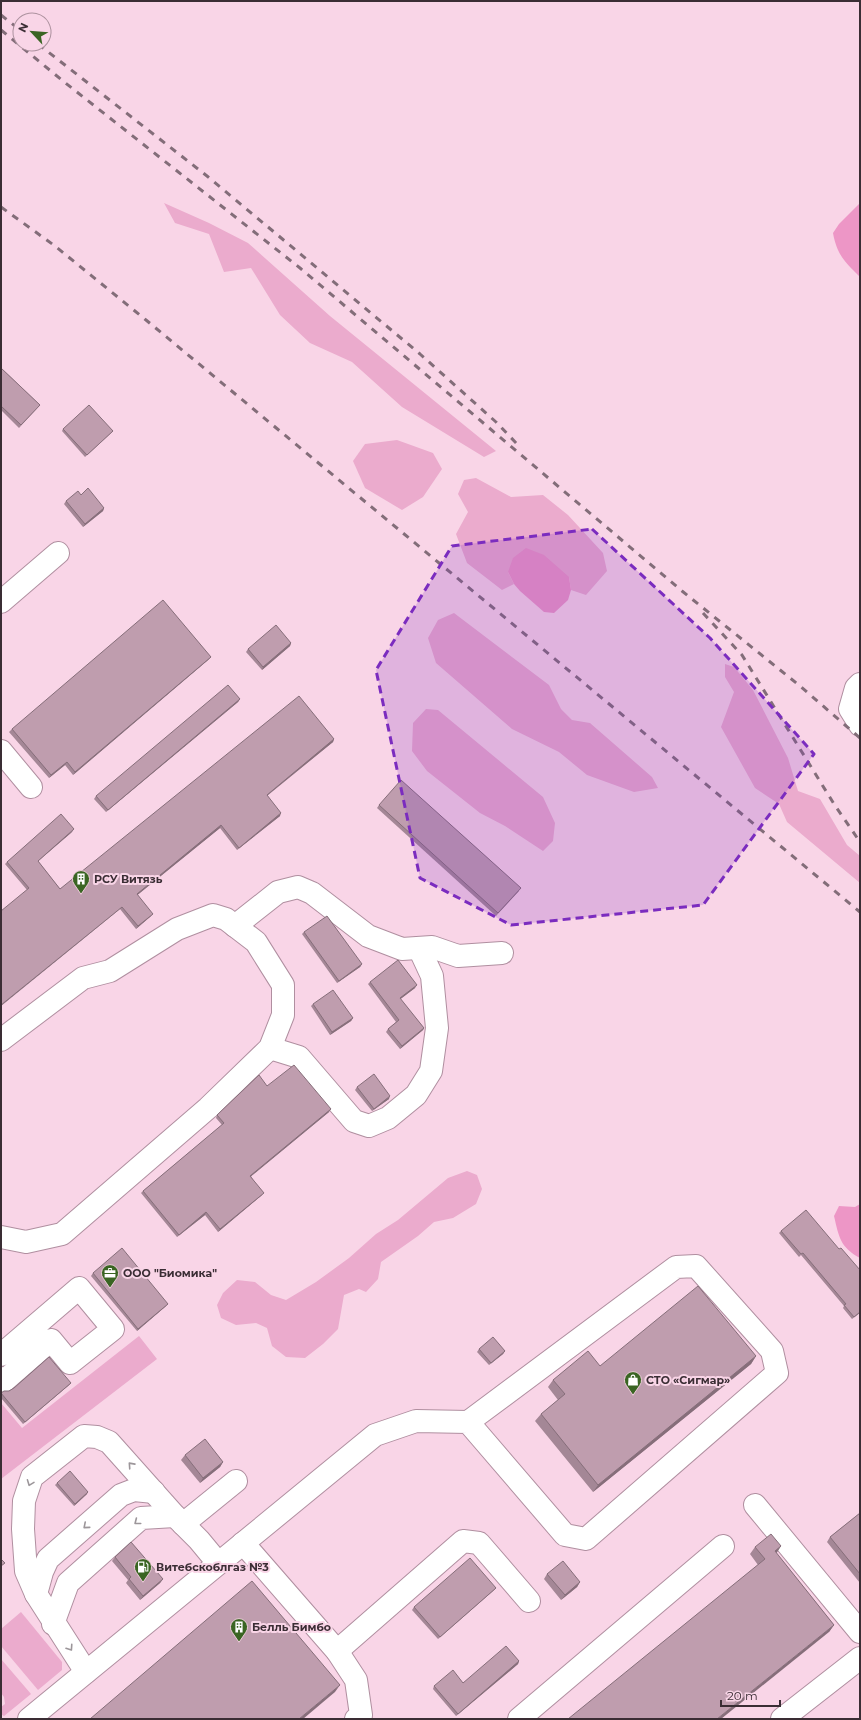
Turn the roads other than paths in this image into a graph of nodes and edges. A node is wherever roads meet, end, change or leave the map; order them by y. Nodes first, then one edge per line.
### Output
1 (58, 553) dead end
2 (1, 602) edge
3 (860, 684) edge
4 (860, 724) edge
5 (1, 751) edge
6 (31, 787) dead end
7 (235, 926) junction
8 (419, 948) junction
9 (502, 953) dead end
10 (1, 1040) edge
11 (270, 1048) junction
12 (1, 1237) edge
13 (1, 1355) edge
14 (1, 1378) edge
15 (468, 1422) junction
16 (236, 1481) dead end
17 (154, 1492) junction
18 (756, 1505) dead end
19 (179, 1520) junction
20 (243, 1542) junction
21 (723, 1546) dead end
22 (218, 1563) junction
23 (36, 1594) junction
24 (529, 1601) dead end
25 (54, 1624) junction
26 (860, 1632) edge
27 (337, 1651) junction
28 (860, 1658) edge
29 (86, 1672) junction
30 (29, 1719) edge
31 (356, 1719) edge
32 (519, 1719) edge
33 (782, 1719) edge

1 - 2 lane
3 - 4 lane
5 - 6 lane
7 - 8 lane
7 - 10 lane
7 - 11 lane
8 - 9 lane
8 - 11 lane
11 - 12 lane
13 - 14 lane
15 - 15 lane
15 - 20 lane
16 - 19 lane
17 - 19 lane
17 -> 23 lane
17 -> 23 lane
18 - 26 lane
19 - 22 lane
19 -> 25 lane
20 - 22 lane
20 - 27 lane
21 - 32 lane
22 - 29 lane
23 - 25 lane
24 - 27 lane
25 -> 29 lane
27 - 31 lane
28 - 33 lane
29 - 30 lane

